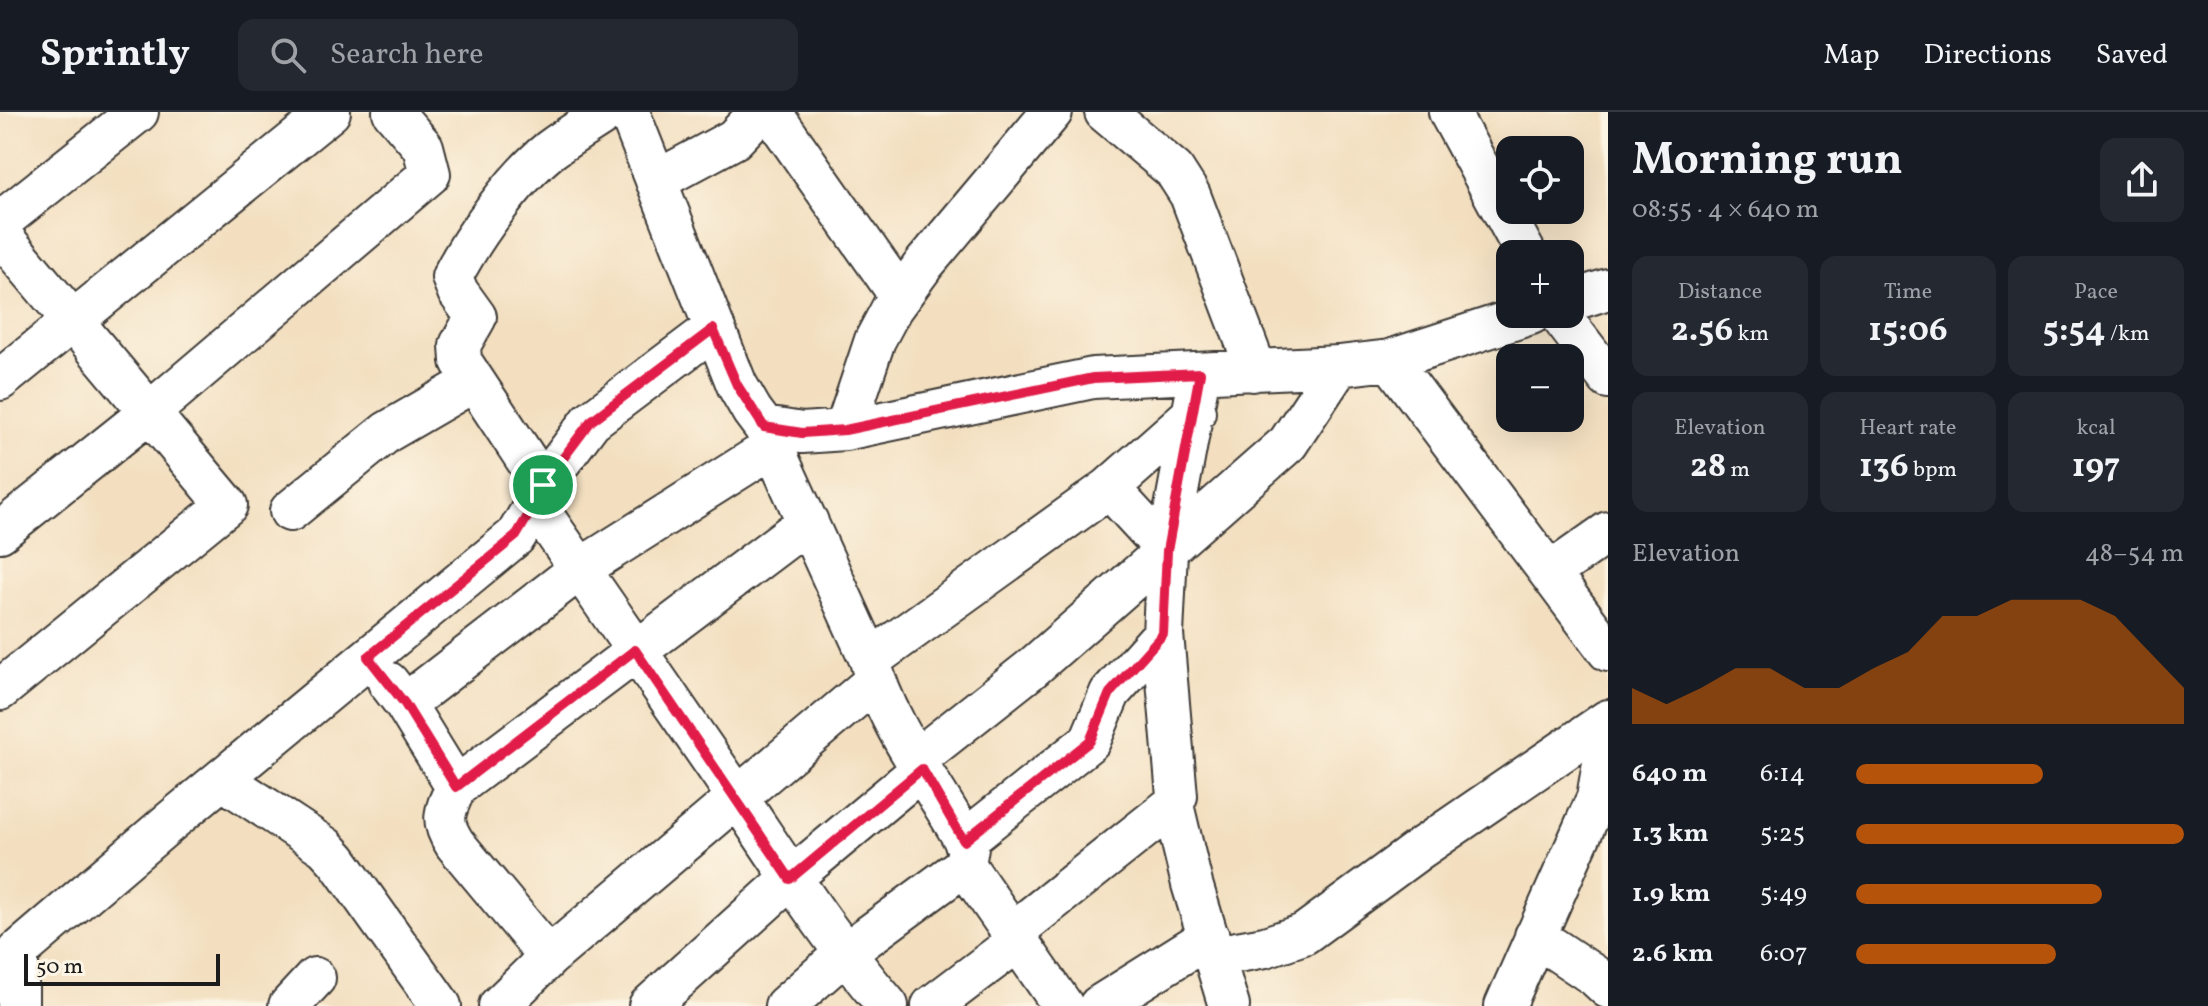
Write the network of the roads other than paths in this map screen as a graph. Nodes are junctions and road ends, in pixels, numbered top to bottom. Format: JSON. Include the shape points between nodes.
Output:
{"nodes":[{"id":1,"x":138,"y":112,"type":"edge"},
{"id":2,"x":330,"y":112,"type":"edge"},
{"id":3,"x":393,"y":112,"type":"edge"},
{"id":4,"x":607,"y":112,"type":"edge"},
{"id":5,"x":629,"y":112,"type":"edge"},
{"id":6,"x":760,"y":112,"type":"edge"},
{"id":7,"x":771,"y":112,"type":"edge"},
{"id":8,"x":1052,"y":112,"type":"edge"},
{"id":9,"x":1105,"y":112,"type":"edge"},
{"id":10,"x":1449,"y":112,"type":"edge"},
{"id":11,"x":656,"y":181,"type":"junction"},
{"id":12,"x":0,"y":222,"type":"edge"},
{"id":13,"x":0,"y":234,"type":"edge"},
{"id":14,"x":1518,"y":240,"type":"edge"},
{"id":15,"x":1608,"y":289,"type":"edge"},
{"id":16,"x":900,"y":296,"type":"junction"},
{"id":17,"x":1584,"y":297,"type":"edge"},
{"id":18,"x":73,"y":321,"type":"junction"},
{"id":19,"x":1496,"y":325,"type":"edge"},
{"id":20,"x":1570,"y":328,"type":"edge"},
{"id":21,"x":713,"y":329,"type":"junction"},
{"id":22,"x":1390,"y":360,"type":"junction"},
{"id":23,"x":1339,"y":366,"type":"junction"},
{"id":24,"x":1253,"y":371,"type":"junction"},
{"id":25,"x":1608,"y":378,"type":"edge"},
{"id":26,"x":0,"y":380,"type":"edge"},
{"id":27,"x":473,"y":382,"type":"junction"},
{"id":28,"x":1197,"y":392,"type":"junction"},
{"id":29,"x":150,"y":412,"type":"junction"},
{"id":30,"x":845,"y":430,"type":"junction"},
{"id":31,"x":768,"y":437,"type":"junction"},
{"id":32,"x":1109,"y":488,"type":"junction"},
{"id":33,"x":539,"y":494,"type":"junction"},
{"id":34,"x":290,"y":511,"type":"dead end"},
{"id":35,"x":808,"y":522,"type":"junction"},
{"id":36,"x":0,"y":532,"type":"edge"},
{"id":37,"x":1608,"y":532,"type":"edge"},
{"id":38,"x":1167,"y":551,"type":"junction"},
{"id":39,"x":580,"y":569,"type":"junction"},
{"id":40,"x":1551,"y":572,"type":"junction"},
{"id":41,"x":1163,"y":634,"type":"junction"},
{"id":42,"x":635,"y":650,"type":"junction"},
{"id":43,"x":1608,"y":651,"type":"edge"},
{"id":44,"x":368,"y":657,"type":"junction"},
{"id":45,"x":872,"y":670,"type":"junction"},
{"id":46,"x":0,"y":690,"type":"edge"},
{"id":47,"x":405,"y":704,"type":"junction"},
{"id":48,"x":1608,"y":735,"type":"edge"},
{"id":49,"x":919,"y":764,"type":"junction"},
{"id":50,"x":222,"y":779,"type":"junction"},
{"id":51,"x":456,"y":787,"type":"junction"},
{"id":52,"x":738,"y":799,"type":"junction"},
{"id":53,"x":1173,"y":805,"type":"junction"},
{"id":54,"x":965,"y":853,"type":"junction"},
{"id":55,"x":790,"y":879,"type":"junction"},
{"id":56,"x":1535,"y":936,"type":"junction"},
{"id":57,"x":1015,"y":937,"type":"junction"},
{"id":58,"x":1212,"y":946,"type":"junction"},
{"id":59,"x":844,"y":954,"type":"junction"},
{"id":60,"x":549,"y":957,"type":"junction"},
{"id":61,"x":9,"y":959,"type":"edge"},
{"id":62,"x":1608,"y":988,"type":"edge"},
{"id":63,"x":18,"y":1006,"type":"edge"},
{"id":64,"x":441,"y":1006,"type":"edge"},
{"id":65,"x":499,"y":1006,"type":"edge"},
{"id":66,"x":649,"y":1006,"type":"edge"},
{"id":67,"x":785,"y":1006,"type":"edge"},
{"id":68,"x":888,"y":1006,"type":"edge"},
{"id":69,"x":932,"y":1006,"type":"edge"},
{"id":70,"x":1063,"y":1006,"type":"edge"},
{"id":71,"x":1099,"y":1006,"type":"edge"},
{"id":72,"x":1229,"y":1006,"type":"edge"},
{"id":73,"x":1505,"y":1006,"type":"edge"}],
"edges":[{"from":1,"to":12,"type":"street"},
{"from":2,"to":18,"type":"street"},
{"from":3,"to":29,"type":"street","via":[[423,147],[430,174]]},
{"from":4,"to":27,"type":"street","via":[[537,162],[471,243],[452,277],[476,317],[459,353]]},
{"from":5,"to":11,"type":"street"},
{"from":6,"to":11,"type":"street","via":[[734,139]]},
{"from":7,"to":16,"type":"street"},
{"from":8,"to":16,"type":"street"},
{"from":9,"to":24,"type":"street","via":[[1182,180]]},
{"from":10,"to":14,"type":"street"},
{"from":11,"to":21,"type":"street"},
{"from":13,"to":18,"type":"street"},
{"from":15,"to":17,"type":"street"},
{"from":16,"to":30,"type":"street","via":[[875,340]]},
{"from":18,"to":26,"type":"street"},
{"from":18,"to":29,"type":"street"},
{"from":19,"to":22,"type":"street"},
{"from":20,"to":25,"type":"street"},
{"from":21,"to":31,"type":"street","via":[[737,385]]},
{"from":21,"to":33,"type":"street","via":[[591,421]]},
{"from":22,"to":23,"type":"street"},
{"from":22,"to":40,"type":"street"},
{"from":23,"to":24,"type":"street"},
{"from":23,"to":38,"type":"street","via":[[1288,443]]},
{"from":24,"to":28,"type":"street"},
{"from":27,"to":33,"type":"street"},
{"from":27,"to":34,"type":"street","via":[[394,427]]},
{"from":28,"to":30,"type":"street","via":[[1093,378]]},
{"from":28,"to":32,"type":"street"},
{"from":28,"to":38,"type":"street"},
{"from":29,"to":36,"type":"street"},
{"from":29,"to":46,"type":"street","via":[[227,505]]},
{"from":30,"to":31,"type":"street"},
{"from":31,"to":35,"type":"street"},
{"from":31,"to":39,"type":"street"},
{"from":32,"to":38,"type":"street"},
{"from":32,"to":45,"type":"street"},
{"from":33,"to":39,"type":"street"},
{"from":33,"to":44,"type":"street","via":[[516,536]]},
{"from":35,"to":42,"type":"street"},
{"from":35,"to":45,"type":"street"},
{"from":37,"to":40,"type":"street"},
{"from":38,"to":41,"type":"street"},
{"from":38,"to":49,"type":"street"},
{"from":39,"to":42,"type":"street"},
{"from":39,"to":47,"type":"street"},
{"from":40,"to":43,"type":"street"},
{"from":41,"to":53,"type":"street","via":[[1177,796]]},
{"from":41,"to":54,"type":"street","via":[[1110,693],[1090,741]]},
{"from":42,"to":51,"type":"street"},
{"from":42,"to":52,"type":"street"},
{"from":44,"to":47,"type":"street"},
{"from":44,"to":50,"type":"street"},
{"from":45,"to":49,"type":"street"},
{"from":45,"to":52,"type":"street"},
{"from":47,"to":51,"type":"street"},
{"from":48,"to":56,"type":"street","via":[[1597,798]]},
{"from":48,"to":58,"type":"street","via":[[1421,848],[1304,934],[1265,947]]},
{"from":49,"to":54,"type":"street"},
{"from":49,"to":55,"type":"street"},
{"from":50,"to":61,"type":"street"},
{"from":50,"to":64,"type":"street","via":[[325,847]]},
{"from":51,"to":60,"type":"street","via":[[444,812],[445,830]]},
{"from":52,"to":55,"type":"street"},
{"from":52,"to":60,"type":"street"},
{"from":53,"to":57,"type":"street"},
{"from":53,"to":58,"type":"street"},
{"from":54,"to":57,"type":"street"},
{"from":54,"to":59,"type":"street"},
{"from":55,"to":59,"type":"street"},
{"from":55,"to":66,"type":"street"},
{"from":56,"to":62,"type":"street"},
{"from":56,"to":73,"type":"street"},
{"from":57,"to":69,"type":"street"},
{"from":57,"to":70,"type":"street"},
{"from":58,"to":71,"type":"street"},
{"from":58,"to":72,"type":"street"},
{"from":59,"to":67,"type":"street"},
{"from":59,"to":68,"type":"street"},
{"from":60,"to":65,"type":"street"},
{"from":61,"to":63,"type":"street"}]}
